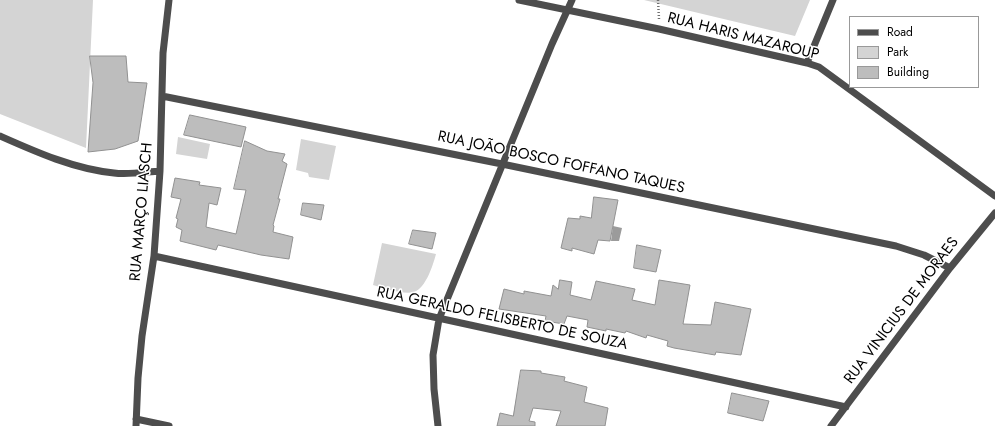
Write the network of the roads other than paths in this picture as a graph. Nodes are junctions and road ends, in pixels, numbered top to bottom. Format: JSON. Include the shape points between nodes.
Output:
{"nodes":[{"id":1,"x":168,"y":0,"type":"edge"},
{"id":2,"x":519,"y":0,"type":"edge"},
{"id":3,"x":572,"y":0,"type":"edge"},
{"id":4,"x":833,"y":0,"type":"edge"},
{"id":5,"x":568,"y":10,"type":"junction"},
{"id":6,"x":807,"y":63,"type":"junction"},
{"id":7,"x":162,"y":96,"type":"junction"},
{"id":8,"x":0,"y":136,"type":"edge"},
{"id":9,"x":502,"y":164,"type":"junction"},
{"id":10,"x":160,"y":171,"type":"junction"},
{"id":11,"x":995,"y":196,"type":"edge"},
{"id":12,"x":995,"y":214,"type":"edge"},
{"id":13,"x":154,"y":256,"type":"junction"},
{"id":14,"x":950,"y":268,"type":"junction"},
{"id":15,"x":439,"y":319,"type":"junction"},
{"id":16,"x":846,"y":407,"type":"junction"},
{"id":17,"x":136,"y":423,"type":"edge"},
{"id":18,"x":169,"y":426,"type":"edge"},
{"id":19,"x":438,"y":426,"type":"edge"},
{"id":20,"x":831,"y":426,"type":"edge"}],
"edges":[{"from":1,"to":7,"type":"street","name":"RUA MARÇO LIASCH","via":[[162,53]]},
{"from":2,"to":5,"type":"street","name":"RUA HARIS MAZAROUP"},
{"from":3,"to":5,"type":"street"},
{"from":4,"to":6,"type":"street"},
{"from":5,"to":6,"type":"street","name":"RUA HARIS MAZAROUP"},
{"from":5,"to":9,"type":"street"},
{"from":6,"to":11,"type":"street","name":"RUA HARIS MAZAROUP","via":[[830,74]]},
{"from":7,"to":9,"type":"street","name":"RUA JOÃO BOSCO FOFFANO TAQUES"},
{"from":7,"to":10,"type":"street","name":"RUA MARÇO LIASCH"},
{"from":8,"to":10,"type":"street","via":[[84,168],[115,174]]},
{"from":9,"to":14,"type":"street","name":"RUA JOÃO BOSCO FOFFANO TAQUES","via":[[896,246],[924,255]]},
{"from":9,"to":15,"type":"street"},
{"from":10,"to":13,"type":"street","name":"RUA MARÇO LIASCH"},
{"from":12,"to":14,"type":"street","name":"RUA VINICIUS DE MORAES"},
{"from":13,"to":15,"type":"street","name":"RUA GERALDO FELISBERTO DE SOUZA"},
{"from":13,"to":17,"type":"street","name":"RUA MARÇO LIASCH","via":[[142,336]]},
{"from":14,"to":16,"type":"street","name":"RUA VINICIUS DE MORAES"},
{"from":15,"to":16,"type":"street","name":"RUA GERALDO FELISBERTO DE SOUZA"},
{"from":15,"to":19,"type":"street","via":[[433,355]]},
{"from":16,"to":20,"type":"street","name":"RUA VINICIUS DE MORAES"},
{"from":17,"to":18,"type":"street"}]}
